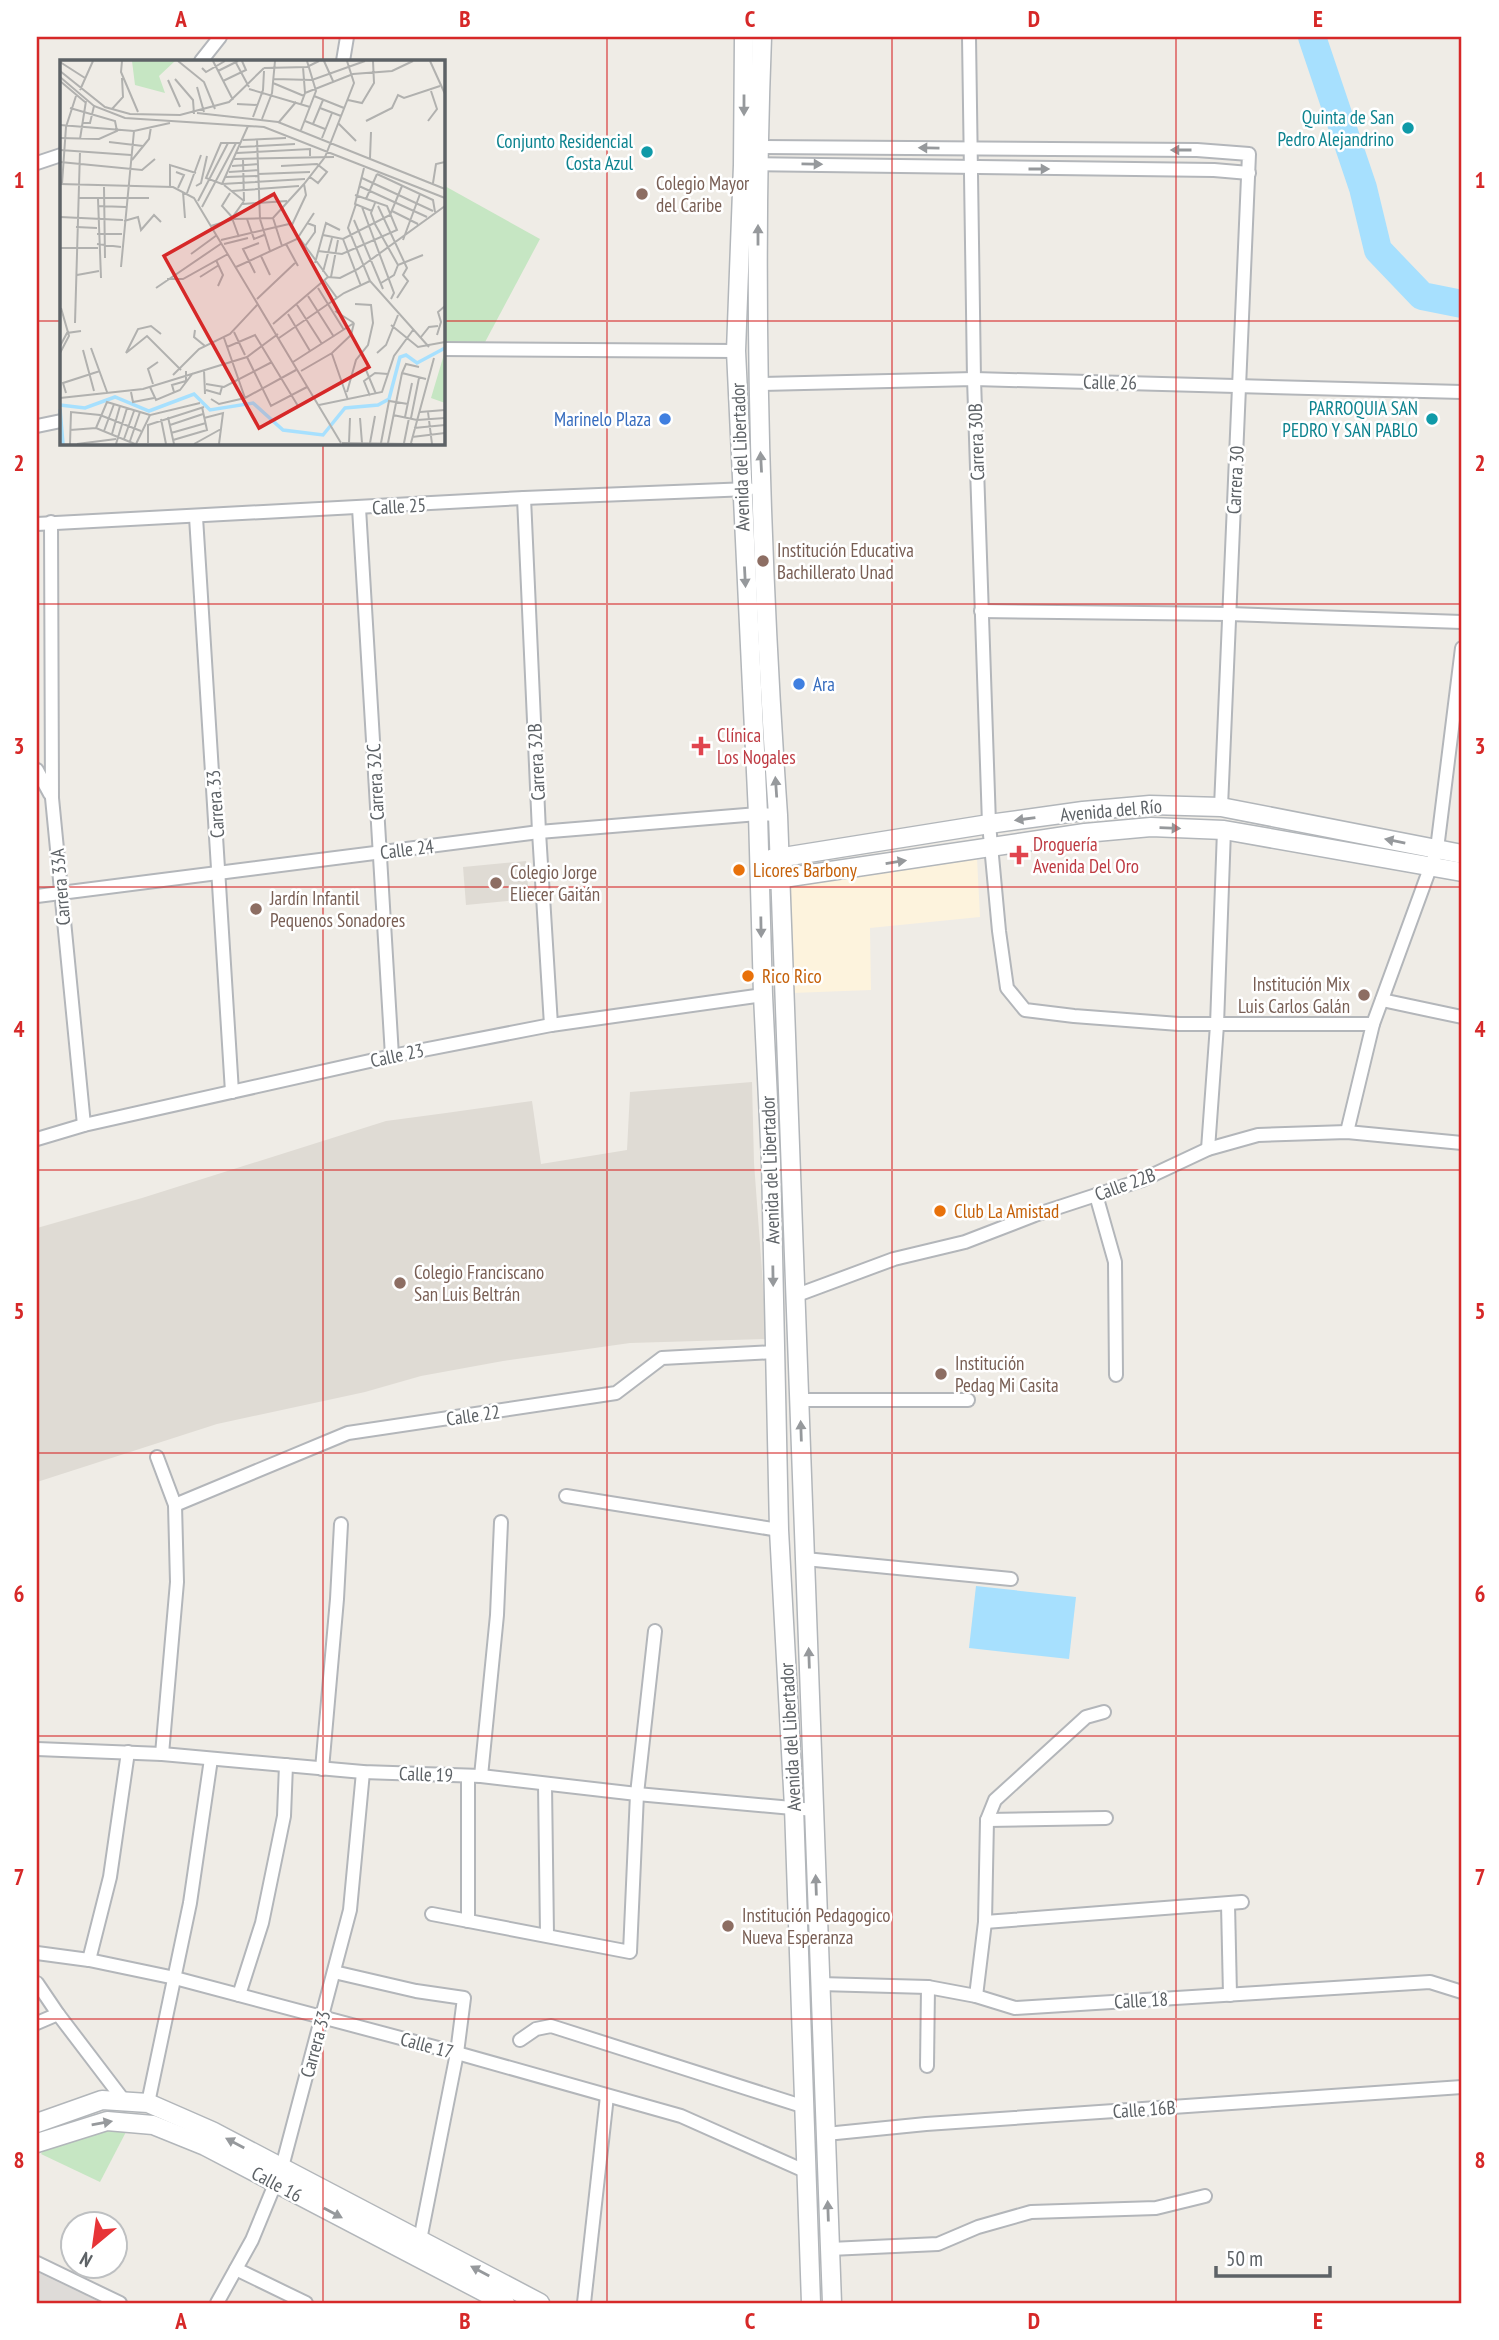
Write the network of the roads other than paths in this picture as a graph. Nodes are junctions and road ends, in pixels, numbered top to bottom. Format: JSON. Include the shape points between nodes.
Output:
{"nodes":[{"id":1,"x":220,"y":37,"type":"edge"},
{"id":2,"x":347,"y":37,"type":"edge"},
{"id":3,"x":744,"y":37,"type":"edge"},
{"id":4,"x":762,"y":37,"type":"edge"},
{"id":5,"x":968,"y":37,"type":"edge"},
{"id":6,"x":202,"y":60,"type":"edge"},
{"id":7,"x":343,"y":60,"type":"edge"},
{"id":8,"x":970,"y":149,"type":"junction"},
{"id":9,"x":60,"y":155,"type":"edge"},
{"id":10,"x":751,"y":156,"type":"junction"},
{"id":11,"x":37,"y":163,"type":"edge"},
{"id":12,"x":971,"y":168,"type":"junction"},
{"id":13,"x":1249,"y":173,"type":"junction"},
{"id":14,"x":444,"y":349,"type":"edge"},
{"id":15,"x":736,"y":351,"type":"junction"},
{"id":16,"x":974,"y":379,"type":"junction"},
{"id":17,"x":757,"y":384,"type":"junction"},
{"id":18,"x":1239,"y":385,"type":"junction"},
{"id":19,"x":1462,"y":392,"type":"edge"},
{"id":20,"x":60,"y":421,"type":"edge"},
{"id":21,"x":37,"y":426,"type":"edge"},
{"id":22,"x":741,"y":489,"type":"junction"},
{"id":23,"x":762,"y":490,"type":"junction"},
{"id":24,"x":524,"y":498,"type":"junction"},
{"id":25,"x":359,"y":508,"type":"junction"},
{"id":26,"x":196,"y":517,"type":"junction"},
{"id":27,"x":51,"y":522,"type":"junction"},
{"id":28,"x":37,"y":524,"type":"edge"},
{"id":29,"x":981,"y":611,"type":"junction"},
{"id":30,"x":1229,"y":614,"type":"junction"},
{"id":31,"x":1462,"y":622,"type":"edge"},
{"id":32,"x":1462,"y":648,"type":"edge"},
{"id":33,"x":37,"y":770,"type":"edge"},
{"id":34,"x":52,"y":798,"type":"junction"},
{"id":35,"x":1221,"y":807,"type":"junction"},
{"id":36,"x":758,"y":814,"type":"junction"},
{"id":37,"x":778,"y":815,"type":"junction"},
{"id":38,"x":989,"y":824,"type":"junction"},
{"id":39,"x":1224,"y":830,"type":"junction"},
{"id":40,"x":539,"y":832,"type":"junction"},
{"id":41,"x":992,"y":846,"type":"junction"},
{"id":42,"x":379,"y":852,"type":"junction"},
{"id":43,"x":1462,"y":854,"type":"edge"},
{"id":44,"x":1434,"y":858,"type":"junction"},
{"id":45,"x":760,"y":859,"type":"junction"},
{"id":46,"x":780,"y":859,"type":"junction"},
{"id":47,"x":1462,"y":872,"type":"edge"},
{"id":48,"x":220,"y":874,"type":"junction"},
{"id":49,"x":780,"y":880,"type":"junction"},
{"id":50,"x":760,"y":881,"type":"junction"},
{"id":51,"x":60,"y":893,"type":"junction"},
{"id":52,"x":37,"y":896,"type":"edge"},
{"id":53,"x":763,"y":995,"type":"junction"},
{"id":54,"x":1382,"y":1000,"type":"junction"},
{"id":55,"x":1462,"y":1017,"type":"edge"},
{"id":56,"x":1373,"y":1024,"type":"junction"},
{"id":57,"x":551,"y":1025,"type":"junction"},
{"id":58,"x":1217,"y":1025,"type":"junction"},
{"id":59,"x":393,"y":1056,"type":"junction"},
{"id":60,"x":232,"y":1092,"type":"junction"},
{"id":61,"x":84,"y":1125,"type":"junction"},
{"id":62,"x":1347,"y":1132,"type":"junction"},
{"id":63,"x":37,"y":1139,"type":"edge"},
{"id":64,"x":1462,"y":1143,"type":"edge"},
{"id":65,"x":1208,"y":1149,"type":"junction"},
{"id":66,"x":1096,"y":1195,"type":"junction"},
{"id":67,"x":797,"y":1295,"type":"junction"},
{"id":68,"x":774,"y":1352,"type":"junction"},
{"id":69,"x":1116,"y":1375,"type":"dead end"},
{"id":70,"x":800,"y":1400,"type":"junction"},
{"id":71,"x":968,"y":1400,"type":"dead end"},
{"id":72,"x":157,"y":1457,"type":"dead end"},
{"id":73,"x":566,"y":1496,"type":"dead end"},
{"id":74,"x":175,"y":1504,"type":"junction"},
{"id":75,"x":501,"y":1522,"type":"dead end"},
{"id":76,"x":341,"y":1524,"type":"dead end"},
{"id":77,"x":779,"y":1530,"type":"junction"},
{"id":78,"x":805,"y":1559,"type":"junction"},
{"id":79,"x":1011,"y":1579,"type":"dead end"},
{"id":80,"x":655,"y":1631,"type":"dead end"},
{"id":81,"x":1104,"y":1712,"type":"dead end"},
{"id":82,"x":37,"y":1749,"type":"edge"},
{"id":83,"x":128,"y":1752,"type":"junction"},
{"id":84,"x":162,"y":1754,"type":"junction"},
{"id":85,"x":211,"y":1759,"type":"junction"},
{"id":86,"x":286,"y":1765,"type":"junction"},
{"id":87,"x":322,"y":1769,"type":"junction"},
{"id":88,"x":363,"y":1772,"type":"junction"},
{"id":89,"x":468,"y":1776,"type":"junction"},
{"id":90,"x":481,"y":1776,"type":"junction"},
{"id":91,"x":545,"y":1784,"type":"junction"},
{"id":92,"x":637,"y":1794,"type":"junction"},
{"id":93,"x":794,"y":1807,"type":"junction"},
{"id":94,"x":814,"y":1810,"type":"junction"},
{"id":95,"x":1106,"y":1818,"type":"dead end"},
{"id":96,"x":987,"y":1819,"type":"junction"},
{"id":97,"x":1242,"y":1902,"type":"dead end"},
{"id":98,"x":1228,"y":1905,"type":"junction"},
{"id":99,"x":432,"y":1914,"type":"dead end"},
{"id":100,"x":468,"y":1921,"type":"junction"},
{"id":101,"x":985,"y":1922,"type":"junction"},
{"id":102,"x":547,"y":1936,"type":"junction"},
{"id":103,"x":37,"y":1953,"type":"edge"},
{"id":104,"x":89,"y":1959,"type":"junction"},
{"id":105,"x":334,"y":1972,"type":"junction"},
{"id":106,"x":175,"y":1978,"type":"junction"},
{"id":107,"x":37,"y":1983,"type":"edge"},
{"id":108,"x":820,"y":1984,"type":"junction"},
{"id":109,"x":928,"y":1987,"type":"junction"},
{"id":110,"x":1462,"y":1992,"type":"edge"},
{"id":111,"x":239,"y":1994,"type":"junction"},
{"id":112,"x":1230,"y":1995,"type":"junction"},
{"id":113,"x":976,"y":1996,"type":"junction"},
{"id":114,"x":58,"y":2014,"type":"junction"},
{"id":115,"x":323,"y":2017,"type":"junction"},
{"id":116,"x":37,"y":2023,"type":"edge"},
{"id":117,"x":520,"y":2040,"type":"dead end"},
{"id":118,"x":457,"y":2053,"type":"junction"},
{"id":119,"x":927,"y":2066,"type":"dead end"},
{"id":120,"x":1462,"y":2087,"type":"edge"},
{"id":121,"x":607,"y":2096,"type":"junction"},
{"id":122,"x":125,"y":2102,"type":"junction"},
{"id":123,"x":148,"y":2103,"type":"junction"},
{"id":124,"x":805,"y":2107,"type":"junction"},
{"id":125,"x":37,"y":2123,"type":"edge"},
{"id":126,"x":826,"y":2134,"type":"junction"},
{"id":127,"x":37,"y":2143,"type":"edge"},
{"id":128,"x":807,"y":2172,"type":"junction"},
{"id":129,"x":278,"y":2175,"type":"junction"},
{"id":130,"x":1205,"y":2196,"type":"dead end"},
{"id":131,"x":421,"y":2240,"type":"junction"},
{"id":132,"x":830,"y":2249,"type":"junction"},
{"id":133,"x":37,"y":2263,"type":"edge"},
{"id":134,"x":236,"y":2269,"type":"junction"},
{"id":135,"x":120,"y":2303,"type":"edge"},
{"id":136,"x":217,"y":2303,"type":"edge"},
{"id":137,"x":306,"y":2303,"type":"edge"},
{"id":138,"x":505,"y":2303,"type":"edge"},
{"id":139,"x":540,"y":2303,"type":"edge"},
{"id":140,"x":584,"y":2303,"type":"edge"},
{"id":141,"x":811,"y":2303,"type":"edge"},
{"id":142,"x":832,"y":2303,"type":"edge"}],
"edges":[{"from":1,"to":6,"type":"street"},
{"from":2,"to":7,"type":"street"},
{"from":3,"to":10,"type":"main road","name":"Avenida del Libertador","one_way":true},
{"from":4,"to":10,"type":"main road","name":"Avenida del Libertador"},
{"from":5,"to":8,"type":"street","name":"Carrera 30B"},
{"from":8,"to":10,"type":"street","one_way":true},
{"from":8,"to":12,"type":"street","name":"Carrera 30B"},
{"from":13,"to":8,"type":"street","name":"Carrera 30","one_way":true,"via":[[1249,154]]},
{"from":9,"to":11,"type":"street"},
{"from":10,"to":12,"type":"street","one_way":true},
{"from":10,"to":15,"type":"main road","name":"Avenida del Libertador"},
{"from":17,"to":10,"type":"main road","name":"Avenida del Libertador","one_way":true},
{"from":12,"to":13,"type":"street","one_way":true},
{"from":12,"to":16,"type":"street","name":"Carrera 30B"},
{"from":13,"to":18,"type":"street","name":"Carrera 30"},
{"from":14,"to":15,"type":"street"},
{"from":15,"to":22,"type":"main road","name":"Avenida del Libertador"},
{"from":16,"to":17,"type":"street","name":"Calle 26"},
{"from":16,"to":18,"type":"street","name":"Calle 26"},
{"from":16,"to":29,"type":"street","name":"Carrera 30B"},
{"from":23,"to":17,"type":"main road","name":"Avenida del Libertador","one_way":true},
{"from":18,"to":19,"type":"street","name":"Calle 26"},
{"from":18,"to":30,"type":"street","name":"Carrera 30"},
{"from":20,"to":21,"type":"street"},
{"from":22,"to":23,"type":"street","name":"Calle 25"},
{"from":22,"to":24,"type":"street","name":"Calle 25"},
{"from":22,"to":36,"type":"main road","name":"Avenida del Libertador","one_way":true},
{"from":37,"to":23,"type":"main road","name":"Avenida del Libertador","one_way":true},
{"from":24,"to":25,"type":"street","name":"Calle 25"},
{"from":24,"to":40,"type":"street","name":"Carrera 32B"},
{"from":25,"to":26,"type":"street","name":"Calle 25"},
{"from":25,"to":42,"type":"street","name":"Carrera 32C"},
{"from":26,"to":27,"type":"street","name":"Calle 25"},
{"from":26,"to":48,"type":"street","name":"Carrera 33"},
{"from":27,"to":28,"type":"street","name":"Calle 25"},
{"from":27,"to":34,"type":"street","name":"Carrera 33A"},
{"from":29,"to":30,"type":"street"},
{"from":29,"to":38,"type":"street","name":"Carrera 30B"},
{"from":30,"to":31,"type":"street"},
{"from":30,"to":35,"type":"street","name":"Carrera 30"},
{"from":32,"to":44,"type":"street"},
{"from":33,"to":34,"type":"street"},
{"from":34,"to":51,"type":"street","name":"Carrera 33A"},
{"from":35,"to":38,"type":"main road","name":"Avenida del Río","one_way":true,"via":[[1150,805]]},
{"from":44,"to":35,"type":"main road","name":"Avenida del Río","one_way":true},
{"from":36,"to":37,"type":"street","name":"Calle 24"},
{"from":36,"to":40,"type":"street","name":"Calle 24"},
{"from":36,"to":45,"type":"main road","name":"Avenida del Libertador"},
{"from":37,"to":46,"type":"main road","name":"Avenida del Libertador"},
{"from":38,"to":41,"type":"street","name":"Carrera 30B"},
{"from":38,"to":46,"type":"main road","name":"Avenida del Río"},
{"from":41,"to":39,"type":"main road","name":"Avenida del Río","one_way":true,"via":[[1151,827]]},
{"from":39,"to":44,"type":"main road","name":"Avenida del Río"},
{"from":39,"to":58,"type":"street"},
{"from":40,"to":42,"type":"street","name":"Calle 24"},
{"from":40,"to":57,"type":"street","name":"Carrera 32B"},
{"from":49,"to":41,"type":"main road","name":"Avenida del Río","one_way":true},
{"from":41,"to":58,"type":"street","name":"Carrera 30B","via":[[1007,988],[1026,1010]]},
{"from":42,"to":48,"type":"street","name":"Calle 24"},
{"from":42,"to":59,"type":"street","name":"Carrera 32C"},
{"from":43,"to":44,"type":"main road","name":"Avenida del Río"},
{"from":44,"to":47,"type":"main road","name":"Avenida del Río"},
{"from":44,"to":54,"type":"street"},
{"from":45,"to":46,"type":"main road","name":"Avenida del Río"},
{"from":45,"to":50,"type":"main road","name":"Avenida del Libertador"},
{"from":46,"to":49,"type":"main road","name":"Avenida del Libertador"},
{"from":48,"to":51,"type":"street","name":"Calle 24"},
{"from":48,"to":60,"type":"street","name":"Carrera 33"},
{"from":49,"to":50,"type":"main road","name":"Avenida del Río"},
{"from":49,"to":67,"type":"main road","name":"Avenida del Libertador"},
{"from":50,"to":53,"type":"main road","name":"Avenida del Libertador","one_way":true},
{"from":51,"to":52,"type":"street","name":"Calle 24"},
{"from":51,"to":61,"type":"street","name":"Carrera 33A"},
{"from":53,"to":57,"type":"street","name":"Calle 23"},
{"from":53,"to":68,"type":"main road","name":"Avenida del Libertador","one_way":true},
{"from":54,"to":55,"type":"street"},
{"from":54,"to":56,"type":"street"},
{"from":56,"to":58,"type":"street","name":"Carrera 30B"},
{"from":56,"to":62,"type":"street"},
{"from":57,"to":59,"type":"street","name":"Calle 23"},
{"from":58,"to":65,"type":"street"},
{"from":59,"to":60,"type":"street","name":"Calle 23"},
{"from":60,"to":61,"type":"street","name":"Calle 23"},
{"from":61,"to":63,"type":"street","name":"Calle 23"},
{"from":62,"to":64,"type":"street","name":"Calle 22B"},
{"from":62,"to":65,"type":"street","name":"Calle 22B","via":[[1258,1135]]},
{"from":65,"to":66,"type":"street","name":"Calle 22B","via":[[1142,1180]]},
{"from":66,"to":67,"type":"street","name":"Calle 22B"},
{"from":66,"to":69,"type":"street","via":[[1115,1262]]},
{"from":67,"to":70,"type":"main road","name":"Avenida del Libertador"},
{"from":68,"to":74,"type":"street","name":"Calle 22","via":[[663,1359],[616,1392],[348,1433]]},
{"from":68,"to":77,"type":"main road","name":"Avenida del Libertador"},
{"from":70,"to":71,"type":"street"},
{"from":78,"to":70,"type":"main road","name":"Avenida del Libertador","one_way":true},
{"from":72,"to":74,"type":"street"},
{"from":73,"to":77,"type":"street"},
{"from":74,"to":84,"type":"street","via":[[177,1582]]},
{"from":75,"to":90,"type":"street"},
{"from":76,"to":87,"type":"street"},
{"from":77,"to":93,"type":"main road","name":"Avenida del Libertador"},
{"from":78,"to":79,"type":"street"},
{"from":94,"to":78,"type":"main road","name":"Avenida del Libertador","one_way":true},
{"from":80,"to":92,"type":"street"},
{"from":81,"to":96,"type":"street","via":[[1086,1717],[1005,1790]]},
{"from":82,"to":83,"type":"street","name":"Calle 19"},
{"from":83,"to":84,"type":"street","name":"Calle 19"},
{"from":83,"to":104,"type":"street","via":[[110,1877]]},
{"from":84,"to":85,"type":"street","name":"Calle 19"},
{"from":85,"to":86,"type":"street","name":"Calle 19"},
{"from":85,"to":106,"type":"street"},
{"from":86,"to":87,"type":"street","name":"Calle 19"},
{"from":86,"to":111,"type":"street","via":[[284,1816],[262,1923]]},
{"from":87,"to":88,"type":"street","name":"Calle 19"},
{"from":88,"to":89,"type":"street","name":"Calle 19"},
{"from":88,"to":105,"type":"street","name":"Carrera 33","via":[[350,1910]]},
{"from":89,"to":90,"type":"street","name":"Calle 19"},
{"from":89,"to":100,"type":"street"},
{"from":90,"to":91,"type":"street","name":"Calle 19"},
{"from":91,"to":92,"type":"street","name":"Calle 19"},
{"from":91,"to":102,"type":"street"},
{"from":92,"to":93,"type":"street","name":"Calle 19"},
{"from":92,"to":102,"type":"street","via":[[630,1952]]},
{"from":93,"to":94,"type":"street","name":"Calle 19"},
{"from":93,"to":124,"type":"main road","name":"Avenida del Libertador"},
{"from":108,"to":94,"type":"main road","name":"Avenida del Libertador","one_way":true},
{"from":95,"to":96,"type":"street"},
{"from":96,"to":101,"type":"street"},
{"from":97,"to":98,"type":"street"},
{"from":98,"to":101,"type":"street"},
{"from":98,"to":112,"type":"street"},
{"from":99,"to":100,"type":"street"},
{"from":100,"to":102,"type":"street"},
{"from":101,"to":113,"type":"street"},
{"from":103,"to":104,"type":"street","name":"Calle 17"},
{"from":104,"to":106,"type":"street","name":"Calle 17"},
{"from":105,"to":115,"type":"street","name":"Carrera 33"},
{"from":105,"to":118,"type":"street","via":[[464,1998]]},
{"from":106,"to":111,"type":"street","name":"Calle 17"},
{"from":106,"to":123,"type":"street"},
{"from":107,"to":114,"type":"street"},
{"from":108,"to":109,"type":"street","name":"Calle 18"},
{"from":108,"to":126,"type":"main road","name":"Avenida del Libertador"},
{"from":109,"to":113,"type":"street","name":"Calle 18"},
{"from":109,"to":119,"type":"street"},
{"from":110,"to":112,"type":"street","name":"Calle 18","via":[[1430,1982]]},
{"from":111,"to":115,"type":"street","name":"Calle 17"},
{"from":112,"to":113,"type":"street","name":"Calle 18","via":[[1015,2008]]},
{"from":114,"to":116,"type":"street"},
{"from":114,"to":122,"type":"street"},
{"from":115,"to":118,"type":"street","name":"Calle 17"},
{"from":115,"to":129,"type":"street","name":"Carrera 33"},
{"from":117,"to":124,"type":"street","via":[[551,2026]]},
{"from":118,"to":121,"type":"street","name":"Calle 17"},
{"from":118,"to":131,"type":"street"},
{"from":120,"to":126,"type":"street","name":"Calle 16B"},
{"from":121,"to":128,"type":"street","name":"Calle 17","via":[[681,2116]]},
{"from":121,"to":140,"type":"street"},
{"from":122,"to":123,"type":"main road","name":"Calle 16"},
{"from":122,"to":125,"type":"main road","name":"Calle 16","via":[[102,2100]]},
{"from":129,"to":123,"type":"main road","name":"Calle 16","one_way":true,"via":[[212,2131]]},
{"from":124,"to":128,"type":"main road","name":"Avenida del Libertador"},
{"from":132,"to":126,"type":"main road","name":"Avenida del Libertador","one_way":true},
{"from":127,"to":129,"type":"main road","name":"Calle 16","one_way":true,"via":[[107,2121],[153,2125]]},
{"from":128,"to":141,"type":"main road","name":"Avenida del Libertador"},
{"from":129,"to":131,"type":"main road","name":"Calle 16"},
{"from":129,"to":134,"type":"street","name":"Carrera 33"},
{"from":129,"to":138,"type":"main road","name":"Calle 16","one_way":true},
{"from":130,"to":132,"type":"street","via":[[1156,2208],[1031,2212],[938,2244]]},
{"from":139,"to":131,"type":"main road","name":"Calle 16","one_way":true},
{"from":132,"to":142,"type":"main road","name":"Avenida del Libertador"},
{"from":133,"to":135,"type":"street"},
{"from":134,"to":136,"type":"street","name":"Carrera 33"},
{"from":134,"to":137,"type":"street"}]}
